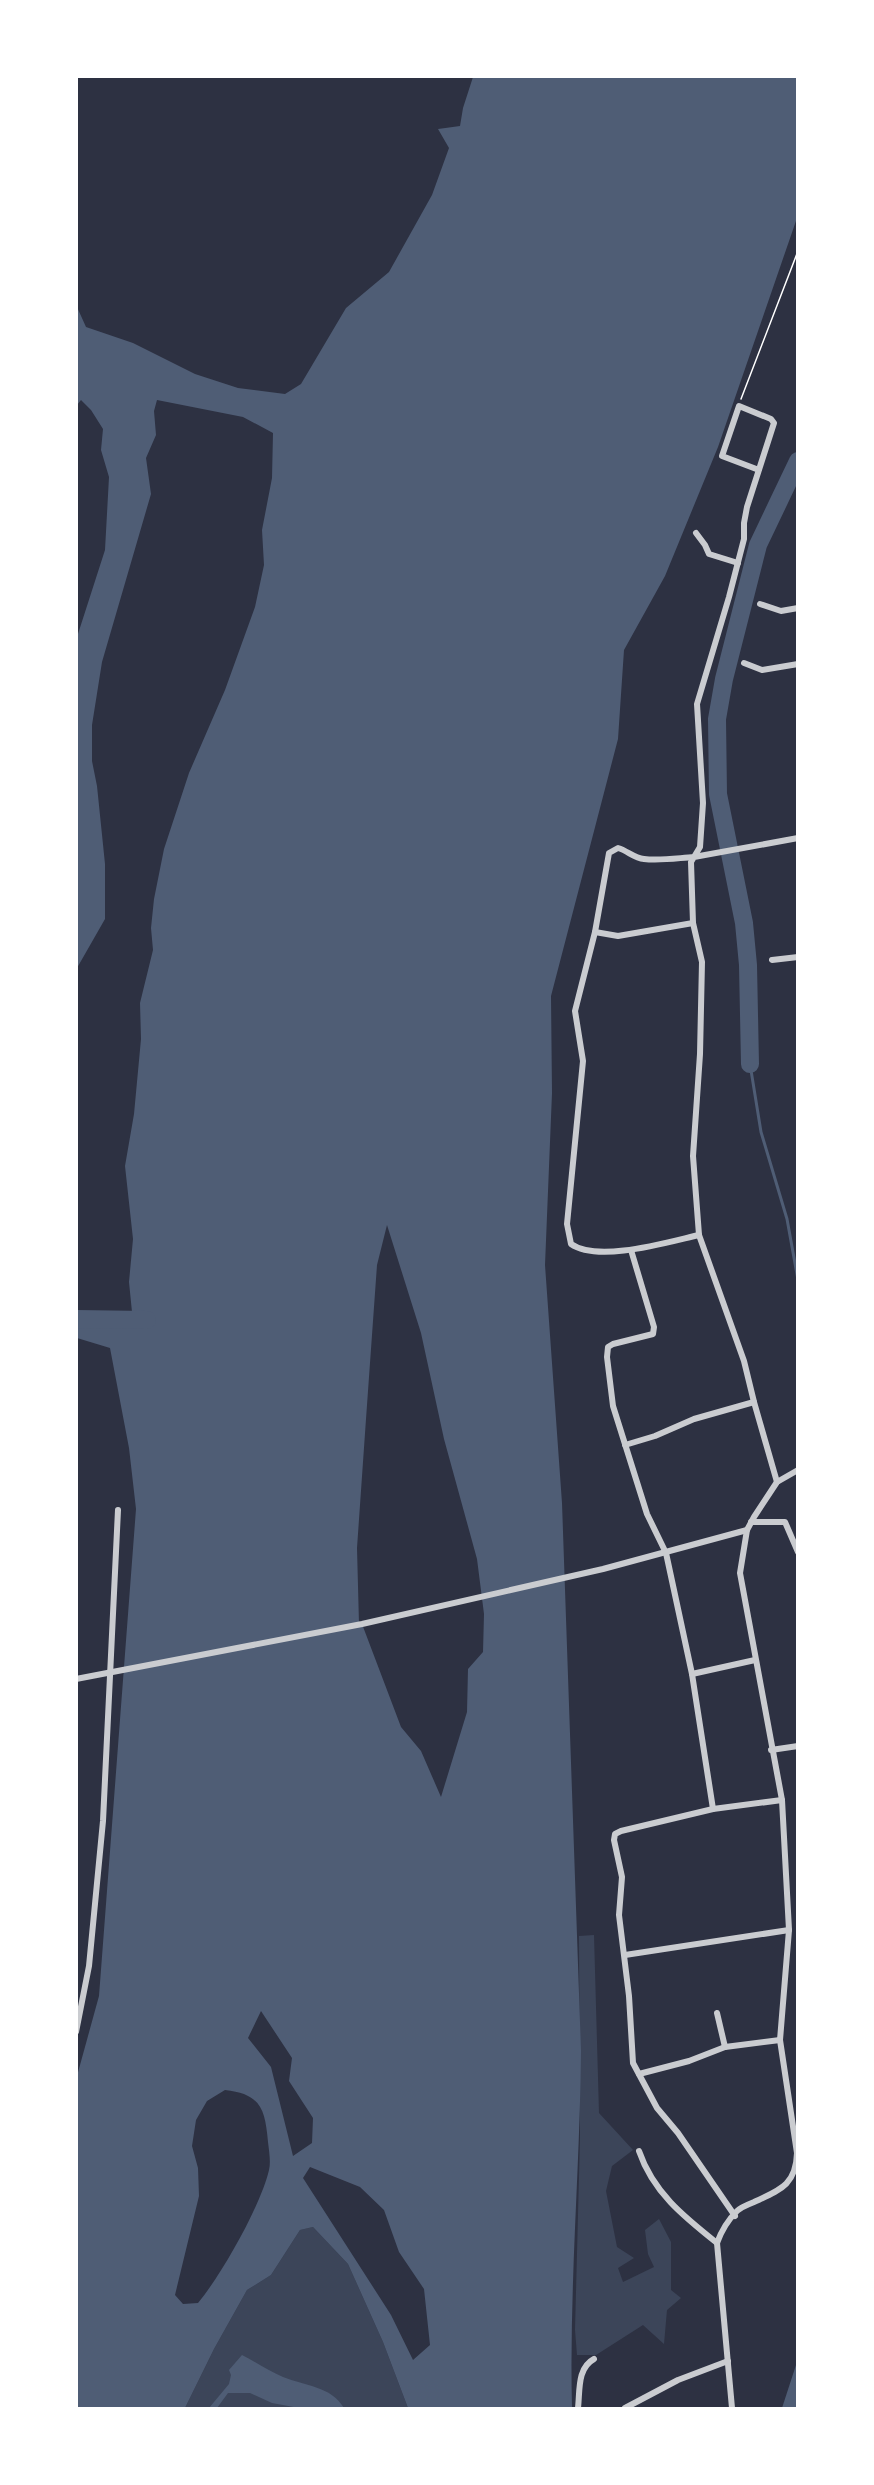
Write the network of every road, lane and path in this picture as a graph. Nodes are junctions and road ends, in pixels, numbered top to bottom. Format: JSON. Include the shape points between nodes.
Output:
{"nodes":[{"id":1,"x":798,"y":251,"type":"edge"},
{"id":2,"x":739,"y":406,"type":"junction"},
{"id":3,"x":759,"y":470,"type":"junction"},
{"id":4,"x":696,"y":533,"type":"dead end"},
{"id":5,"x":738,"y":564,"type":"junction"},
{"id":6,"x":760,"y":604,"type":"dead end"},
{"id":7,"x":798,"y":608,"type":"edge"},
{"id":8,"x":744,"y":663,"type":"dead end"},
{"id":9,"x":798,"y":664,"type":"edge"},
{"id":10,"x":798,"y":838,"type":"edge"},
{"id":11,"x":694,"y":857,"type":"junction"},
{"id":12,"x":693,"y":923,"type":"junction"},
{"id":13,"x":595,"y":932,"type":"junction"},
{"id":14,"x":798,"y":957,"type":"edge"},
{"id":15,"x":772,"y":960,"type":"dead end"},
{"id":16,"x":699,"y":1234,"type":"junction"},
{"id":17,"x":631,"y":1250,"type":"junction"},
{"id":18,"x":754,"y":1402,"type":"junction"},
{"id":19,"x":625,"y":1445,"type":"junction"},
{"id":20,"x":798,"y":1470,"type":"edge"},
{"id":21,"x":777,"y":1482,"type":"junction"},
{"id":22,"x":118,"y":1510,"type":"dead end"},
{"id":23,"x":751,"y":1522,"type":"junction"},
{"id":24,"x":747,"y":1530,"type":"junction"},
{"id":25,"x":798,"y":1552,"type":"edge"},
{"id":26,"x":666,"y":1553,"type":"junction"},
{"id":27,"x":755,"y":1660,"type":"junction"},
{"id":28,"x":692,"y":1674,"type":"junction"},
{"id":29,"x":79,"y":1678,"type":"edge"},
{"id":30,"x":798,"y":1746,"type":"edge"},
{"id":31,"x":771,"y":1750,"type":"junction"},
{"id":32,"x":782,"y":1800,"type":"junction"},
{"id":33,"x":713,"y":1809,"type":"junction"},
{"id":34,"x":789,"y":1930,"type":"junction"},
{"id":35,"x":625,"y":1955,"type":"junction"},
{"id":36,"x":717,"y":2013,"type":"dead end"},
{"id":37,"x":76,"y":2032,"type":"edge"},
{"id":38,"x":780,"y":2040,"type":"junction"},
{"id":39,"x":725,"y":2047,"type":"junction"},
{"id":40,"x":639,"y":2074,"type":"junction"},
{"id":41,"x":639,"y":2151,"type":"dead end"},
{"id":42,"x":735,"y":2216,"type":"junction"},
{"id":43,"x":717,"y":2243,"type":"junction"},
{"id":44,"x":594,"y":2359,"type":"dead end"},
{"id":45,"x":728,"y":2361,"type":"junction"},
{"id":46,"x":578,"y":2409,"type":"edge"},
{"id":47,"x":626,"y":2409,"type":"edge"},
{"id":48,"x":732,"y":2409,"type":"edge"}],
"edges":[{"from":1,"to":2,"type":"path"},
{"from":2,"to":3,"type":"street","via":[[774,423]]},
{"from":2,"to":3,"type":"street","via":[[722,456]]},
{"from":3,"to":5,"type":"street"},
{"from":4,"to":5,"type":"street","via":[[710,554]]},
{"from":5,"to":11,"type":"street","via":[[697,704],[703,802],[700,846]]},
{"from":6,"to":7,"type":"street","via":[[781,611]]},
{"from":8,"to":9,"type":"street","via":[[762,670]]},
{"from":10,"to":11,"type":"street"},
{"from":11,"to":12,"type":"street"},
{"from":11,"to":13,"type":"street","via":[[646,860],[625,850],[612,850]]},
{"from":12,"to":13,"type":"street","via":[[618,936]]},
{"from":12,"to":16,"type":"street","via":[[702,962],[693,1156]]},
{"from":13,"to":17,"type":"street","via":[[575,1011],[583,1061],[567,1224],[571,1244],[577,1248]]},
{"from":14,"to":15,"type":"street"},
{"from":16,"to":17,"type":"street"},
{"from":16,"to":18,"type":"street","via":[[744,1361]]},
{"from":17,"to":19,"type":"street","via":[[654,1327],[653,1334],[613,1344],[607,1351],[613,1406]]},
{"from":18,"to":19,"type":"street"},
{"from":18,"to":21,"type":"street"},
{"from":19,"to":26,"type":"street","via":[[647,1514]]},
{"from":20,"to":21,"type":"street"},
{"from":21,"to":23,"type":"street"},
{"from":22,"to":37,"type":"street","via":[[103,1821],[89,1966]]},
{"from":23,"to":24,"type":"street"},
{"from":23,"to":25,"type":"street","via":[[786,1523]]},
{"from":24,"to":26,"type":"street"},
{"from":24,"to":27,"type":"street","via":[[740,1573]]},
{"from":26,"to":28,"type":"street"},
{"from":26,"to":29,"type":"street","via":[[362,1624]]},
{"from":27,"to":28,"type":"street"},
{"from":27,"to":31,"type":"street"},
{"from":28,"to":33,"type":"street"},
{"from":30,"to":31,"type":"street"},
{"from":31,"to":32,"type":"street"},
{"from":32,"to":33,"type":"street"},
{"from":32,"to":34,"type":"street"},
{"from":33,"to":35,"type":"street","via":[[615,1834],[622,1877],[619,1915]]},
{"from":34,"to":35,"type":"street"},
{"from":34,"to":38,"type":"street"},
{"from":35,"to":40,"type":"street","via":[[632,2058]]},
{"from":36,"to":39,"type":"street"},
{"from":38,"to":39,"type":"street"},
{"from":38,"to":42,"type":"street","via":[[797,2167],[784,2187],[736,2211]]},
{"from":39,"to":40,"type":"street"},
{"from":40,"to":42,"type":"street","via":[[657,2108]]},
{"from":41,"to":43,"type":"street","via":[[646,2172],[667,2198]]},
{"from":42,"to":43,"type":"street","via":[[721,2231]]},
{"from":43,"to":45,"type":"street"},
{"from":44,"to":46,"type":"street","via":[[586,2364],[581,2376]]},
{"from":45,"to":47,"type":"street","via":[[678,2380]]},
{"from":45,"to":48,"type":"street"}]}
